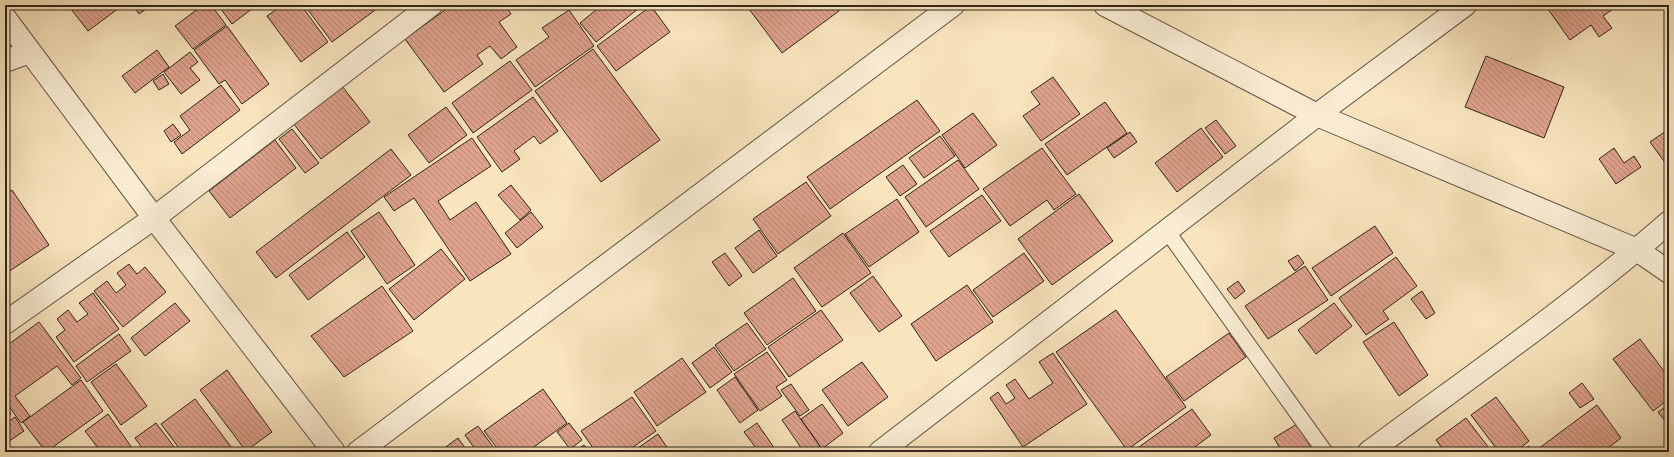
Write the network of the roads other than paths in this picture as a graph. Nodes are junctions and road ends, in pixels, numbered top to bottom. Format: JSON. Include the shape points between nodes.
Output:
{"nodes":[{"id":1,"x":431,"y":5,"type":"edge"},
{"id":2,"x":953,"y":5,"type":"edge"},
{"id":3,"x":1106,"y":5,"type":"edge"},
{"id":4,"x":1465,"y":5,"type":"edge"},
{"id":5,"x":5,"y":18,"type":"edge"},
{"id":6,"x":30,"y":52,"type":"junction"},
{"id":7,"x":5,"y":61,"type":"edge"},
{"id":8,"x":1317,"y":115,"type":"junction"},
{"id":9,"x":154,"y":218,"type":"junction"},
{"id":10,"x":1669,"y":222,"type":"edge"},
{"id":11,"x":1167,"y":231,"type":"junction"},
{"id":12,"x":1637,"y":250,"type":"junction"},
{"id":13,"x":1669,"y":272,"type":"edge"},
{"id":14,"x":5,"y":323,"type":"edge"},
{"id":15,"x":334,"y":452,"type":"edge"},
{"id":16,"x":358,"y":452,"type":"edge"},
{"id":17,"x":880,"y":452,"type":"edge"},
{"id":18,"x":1325,"y":452,"type":"edge"},
{"id":19,"x":1369,"y":452,"type":"edge"}],
"edges":[{"from":1,"to":9,"type":"street"},
{"from":2,"to":16,"type":"street"},
{"from":3,"to":8,"type":"street"},
{"from":4,"to":8,"type":"street"},
{"from":5,"to":6,"type":"street"},
{"from":6,"to":7,"type":"street"},
{"from":6,"to":9,"type":"street"},
{"from":8,"to":11,"type":"street"},
{"from":8,"to":12,"type":"street"},
{"from":9,"to":14,"type":"street"},
{"from":9,"to":15,"type":"street"},
{"from":10,"to":12,"type":"street"},
{"from":11,"to":17,"type":"street"},
{"from":11,"to":18,"type":"lane"},
{"from":12,"to":13,"type":"street"},
{"from":12,"to":19,"type":"street"}]}
